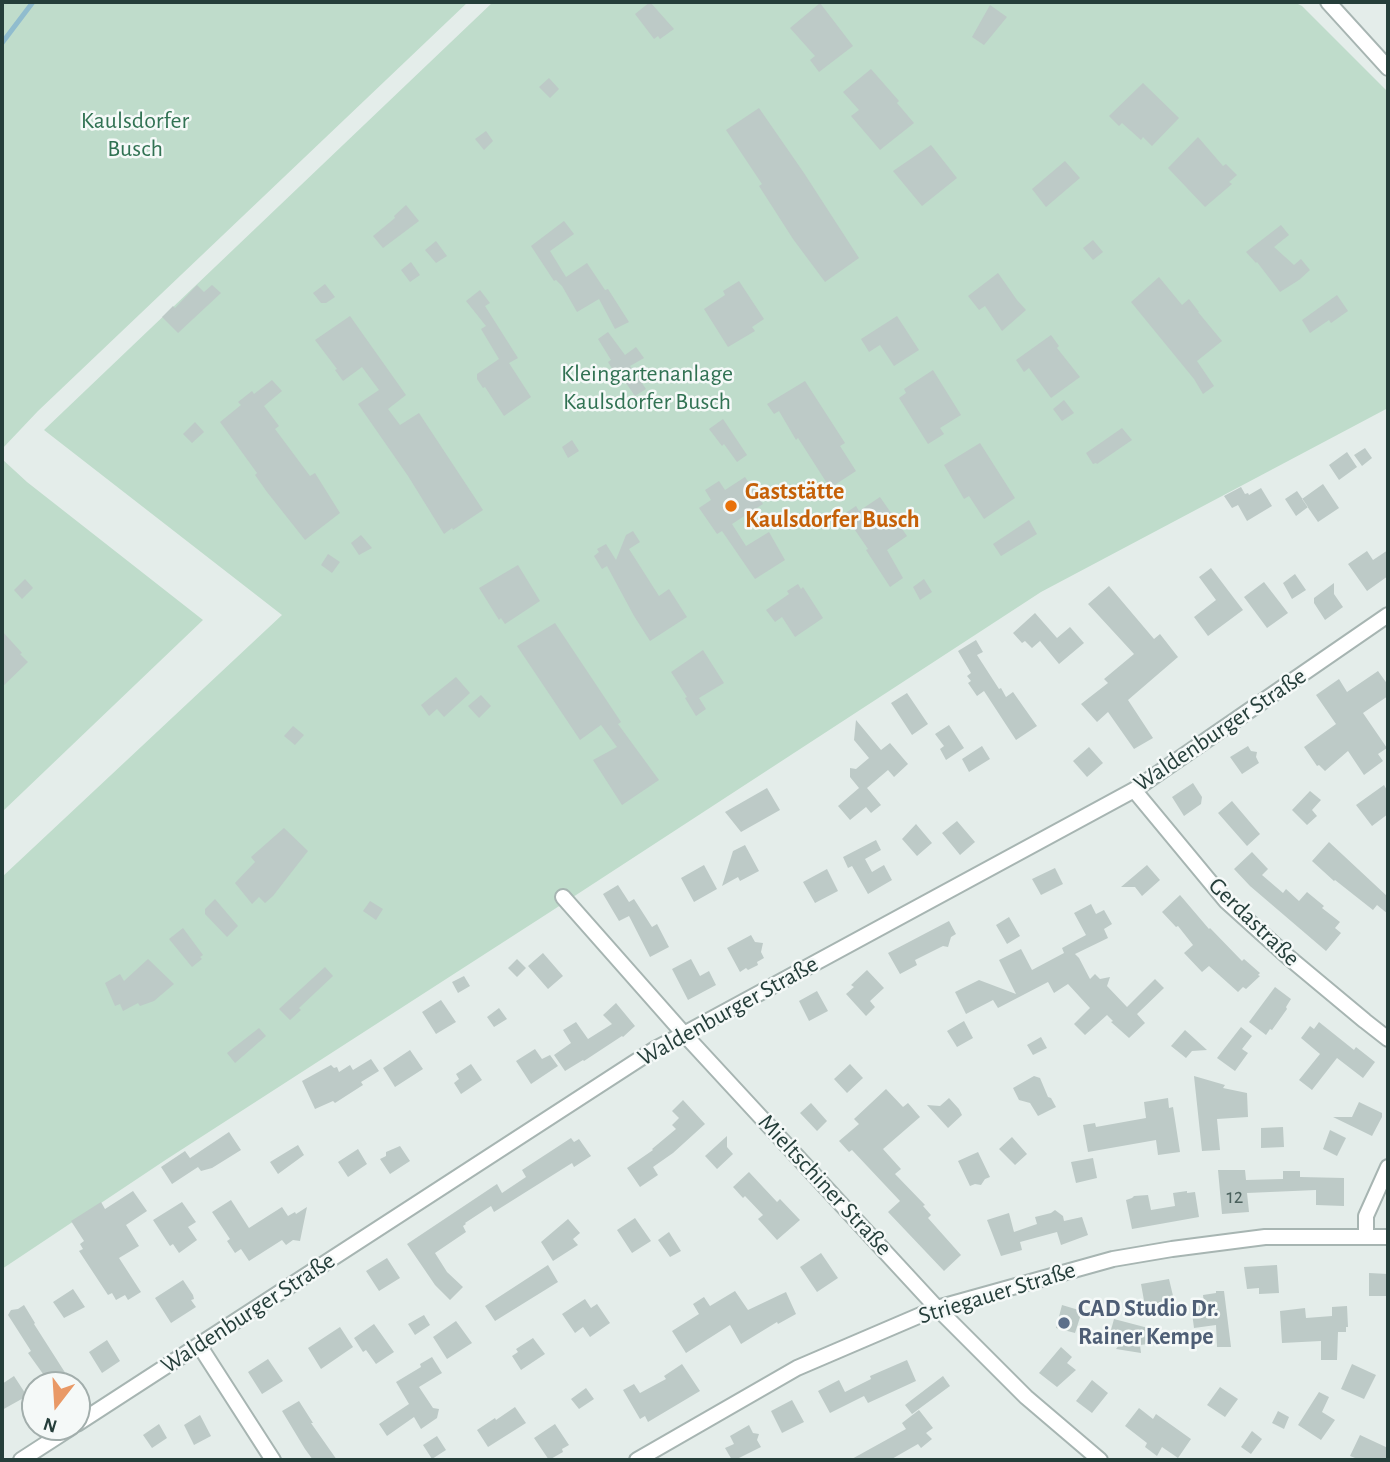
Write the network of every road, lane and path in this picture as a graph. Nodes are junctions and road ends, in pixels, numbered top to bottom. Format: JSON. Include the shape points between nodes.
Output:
{"nodes":[{"id":1,"x":1328,"y":2,"type":"edge"},
{"id":2,"x":1388,"y":68,"type":"edge"},
{"id":3,"x":1388,"y":615,"type":"edge"},
{"id":4,"x":1135,"y":790,"type":"junction"},
{"id":5,"x":562,"y":897,"type":"dead end"},
{"id":6,"x":684,"y":1034,"type":"junction"},
{"id":7,"x":1388,"y":1038,"type":"edge"},
{"id":8,"x":1388,"y":1167,"type":"edge"},
{"id":9,"x":1366,"y":1236,"type":"junction"},
{"id":10,"x":1388,"y":1237,"type":"edge"},
{"id":11,"x":937,"y":1308,"type":"junction"},
{"id":12,"x":199,"y":1345,"type":"junction"},
{"id":13,"x":91,"y":1415,"type":"edge"},
{"id":14,"x":50,"y":1441,"type":"edge"},
{"id":15,"x":21,"y":1460,"type":"edge"},
{"id":16,"x":273,"y":1460,"type":"edge"},
{"id":17,"x":637,"y":1460,"type":"edge"},
{"id":18,"x":1100,"y":1460,"type":"edge"}],
"edges":[{"from":1,"to":2,"type":"street"},
{"from":3,"to":4,"type":"street","name":"Waldenburger Straße"},
{"from":4,"to":6,"type":"street","name":"Waldenburger Straße"},
{"from":4,"to":7,"type":"street","name":"Gerdastraße","via":[[1226,901]]},
{"from":5,"to":6,"type":"street","name":"Mieltschiner Straße"},
{"from":6,"to":11,"type":"street","name":"Mieltschiner Straße"},
{"from":6,"to":12,"type":"street","name":"Waldenburger Straße"},
{"from":8,"to":9,"type":"street","via":[[1366,1216]]},
{"from":9,"to":10,"type":"street","name":"Striegauer Straße"},
{"from":9,"to":11,"type":"street","name":"Striegauer Straße","via":[[1265,1237],[1112,1259]]},
{"from":11,"to":17,"type":"street","name":"Striegauer Straße","via":[[797,1368]]},
{"from":11,"to":18,"type":"street","name":"Mieltschiner Straße","via":[[1026,1397]]},
{"from":12,"to":13,"type":"street","name":"Waldenburger Straße"},
{"from":12,"to":16,"type":"street"},
{"from":14,"to":15,"type":"street"}]}
